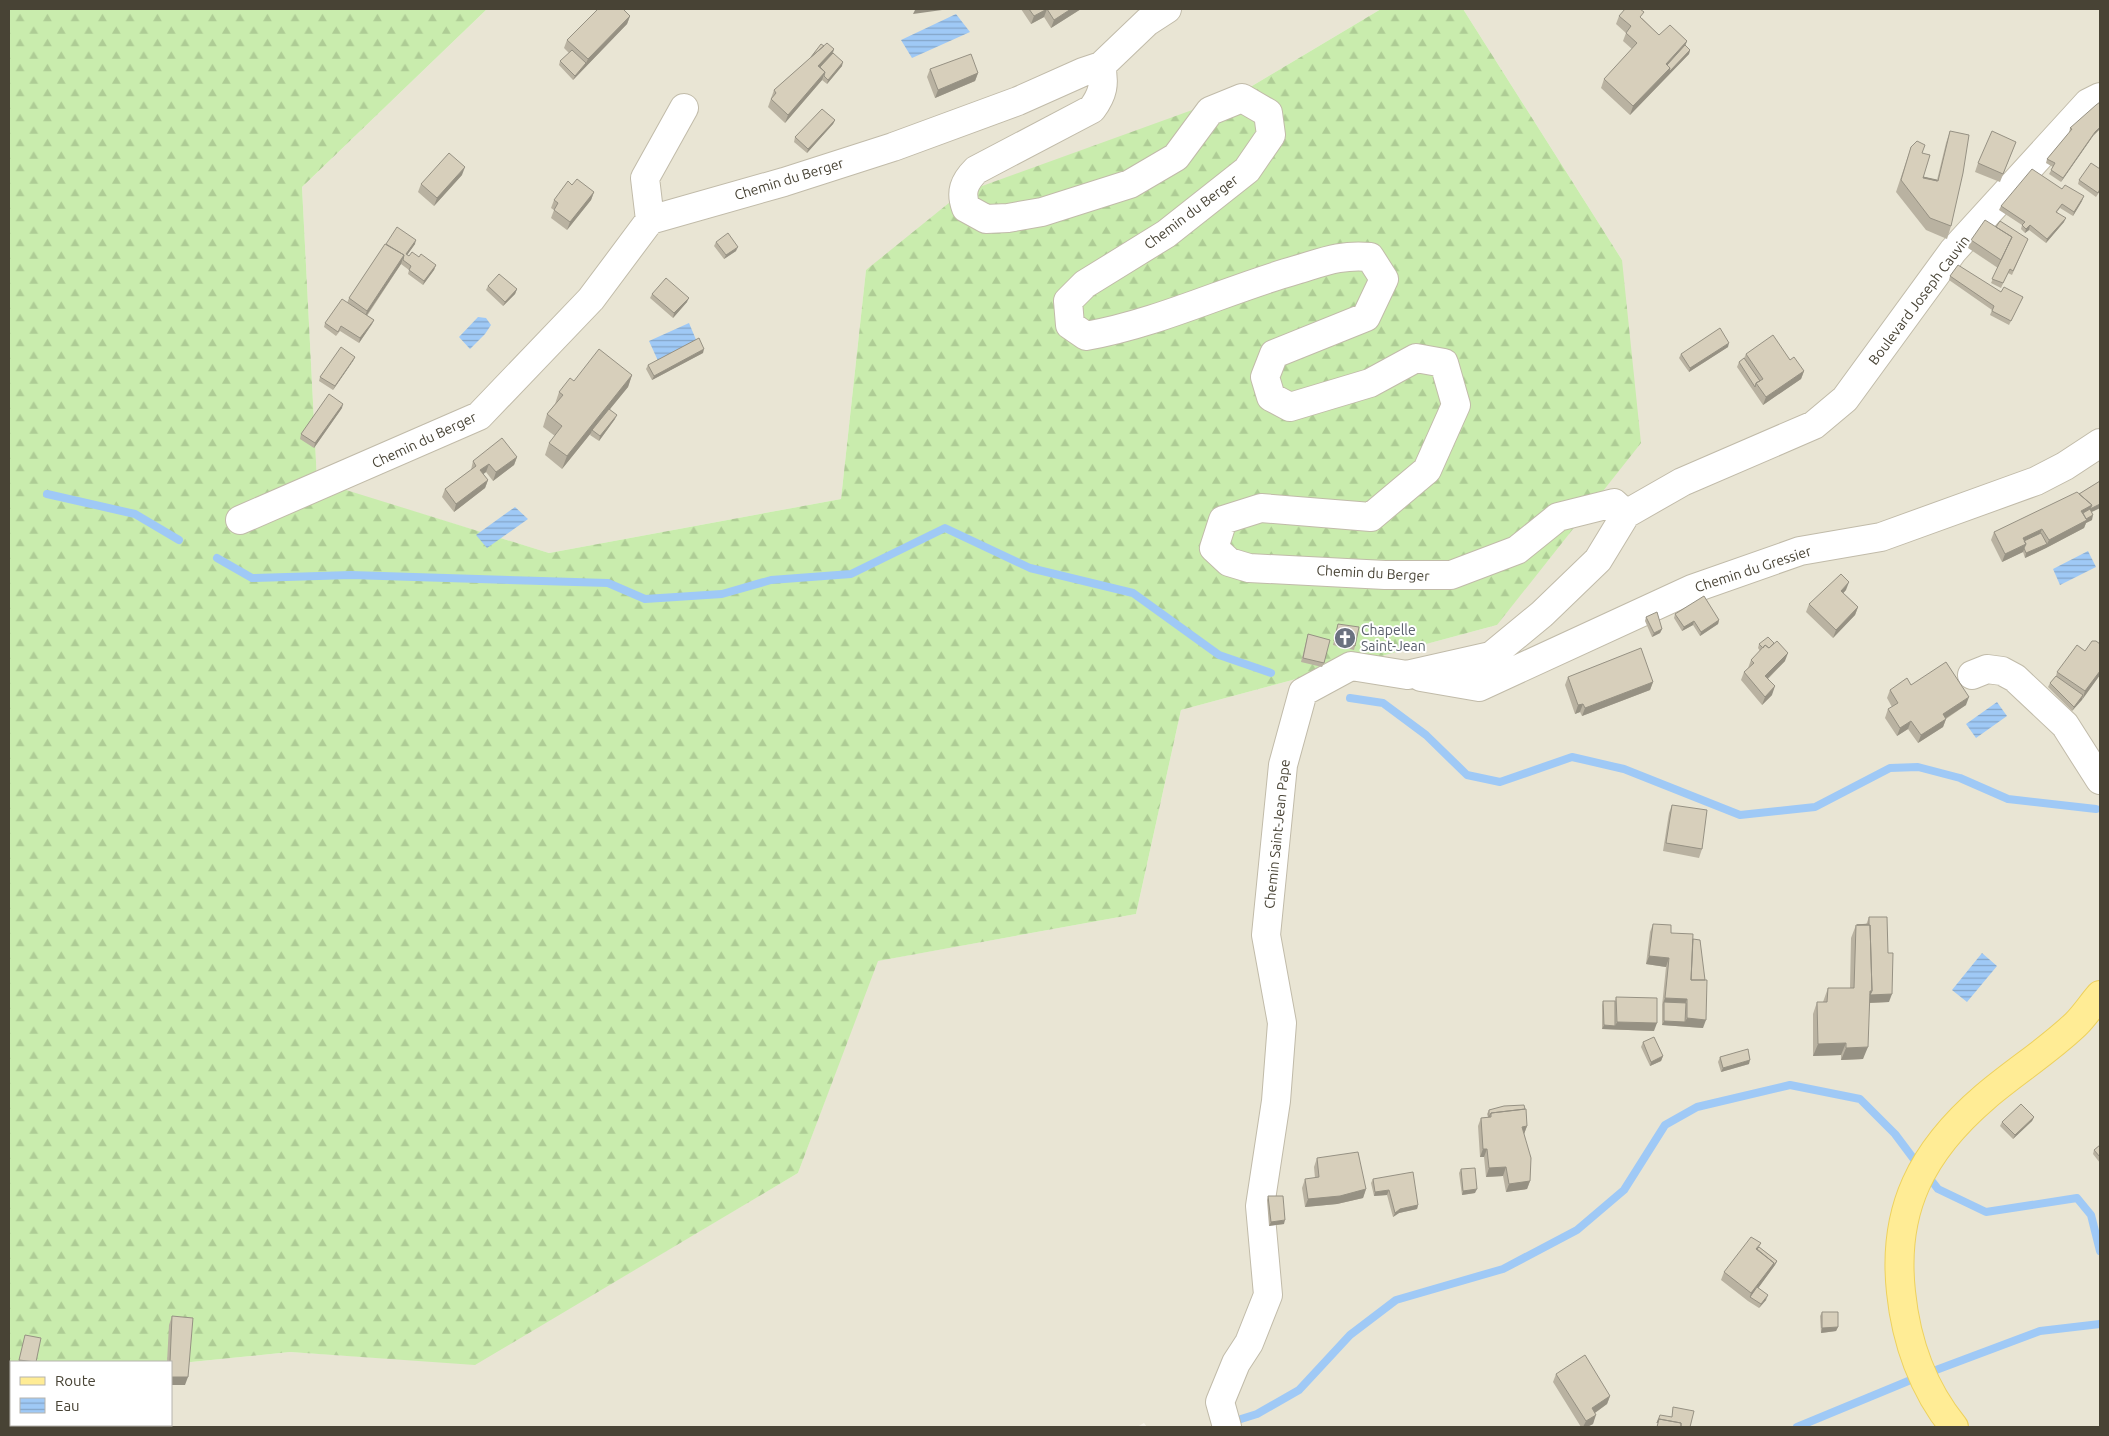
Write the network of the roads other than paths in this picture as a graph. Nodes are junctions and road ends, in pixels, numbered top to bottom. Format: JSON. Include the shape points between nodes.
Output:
{"nodes":[{"id":1,"x":1167,"y":9,"type":"edge"},
{"id":2,"x":1101,"y":66,"type":"junction"},
{"id":3,"x":2100,"y":97,"type":"edge"},
{"id":4,"x":684,"y":108,"type":"dead end"},
{"id":5,"x":650,"y":220,"type":"junction"},
{"id":6,"x":1796,"y":432,"type":"joint"},
{"id":7,"x":2100,"y":443,"type":"edge"},
{"id":8,"x":1626,"y":514,"type":"junction"},
{"id":9,"x":240,"y":520,"type":"dead end"},
{"id":10,"x":1407,"y":675,"type":"junction"},
{"id":11,"x":1972,"y":675,"type":"dead end"},
{"id":12,"x":2100,"y":780,"type":"edge"},
{"id":13,"x":2100,"y":995,"type":"edge"},
{"id":14,"x":1227,"y":1427,"type":"edge"},
{"id":15,"x":1954,"y":1427,"type":"edge"}],
"edges":[{"from":1,"to":2,"type":"street","via":[[1147,22]]},
{"from":2,"to":5,"type":"street","name":"Chemin du Berger","via":[[893,147]]},
{"from":2,"to":8,"type":"street","name":"Chemin du Berger","via":[[1102,96],[1092,109],[976,170],[965,181],[963,198],[966,208],[986,219],[1008,218],[1042,212],[1130,184],[1176,157],[1210,111],[1242,98],[1268,113],[1271,135],[1248,170],[1166,234],[1085,284],[1068,301],[1070,325],[1086,336],[1123,330],[1254,282],[1349,255],[1370,257],[1384,279],[1366,317],[1274,354],[1265,377],[1271,397],[1290,407],[1370,383],[1416,358],[1444,362],[1456,405],[1427,470],[1371,517],[1261,508],[1224,520],[1214,548],[1229,562],[1249,568],[1451,576],[1518,550],[1558,517],[1614,503]]},
{"from":3,"to":6,"type":"street","name":"Boulevard Joseph Cauvin","via":[[2088,103],[1953,251],[1845,399],[1814,425]]},
{"from":4,"to":5,"type":"street","via":[[645,178]]},
{"from":5,"to":9,"type":"street","name":"Chemin du Berger","via":[[591,299],[479,416]]},
{"from":6,"to":8,"type":"street","name":"Chemin Saint-Jean Pape","via":[[1682,482]]},
{"from":7,"to":10,"type":"street","name":"Chemin du Gressier","via":[[2036,481],[1881,537],[1800,551],[1692,589],[1479,687]]},
{"from":8,"to":10,"type":"street","name":"Chemin Saint-Jean Pape","via":[[1598,560],[1542,614],[1491,656]]},
{"from":10,"to":14,"type":"street","name":"Chemin Saint-Jean Pape","via":[[1351,666],[1303,692],[1283,765],[1266,935],[1282,1023],[1276,1101],[1260,1206],[1268,1295],[1220,1402]]},
{"from":11,"to":12,"type":"street","via":[[1987,669],[2002,671],[2015,678],[2065,725]]},
{"from":13,"to":15,"type":"main road","via":[[2076,1024],[1984,1098],[1949,1133],[1930,1156],[1904,1214],[1899,1251],[1903,1314],[1929,1391]]}]}
